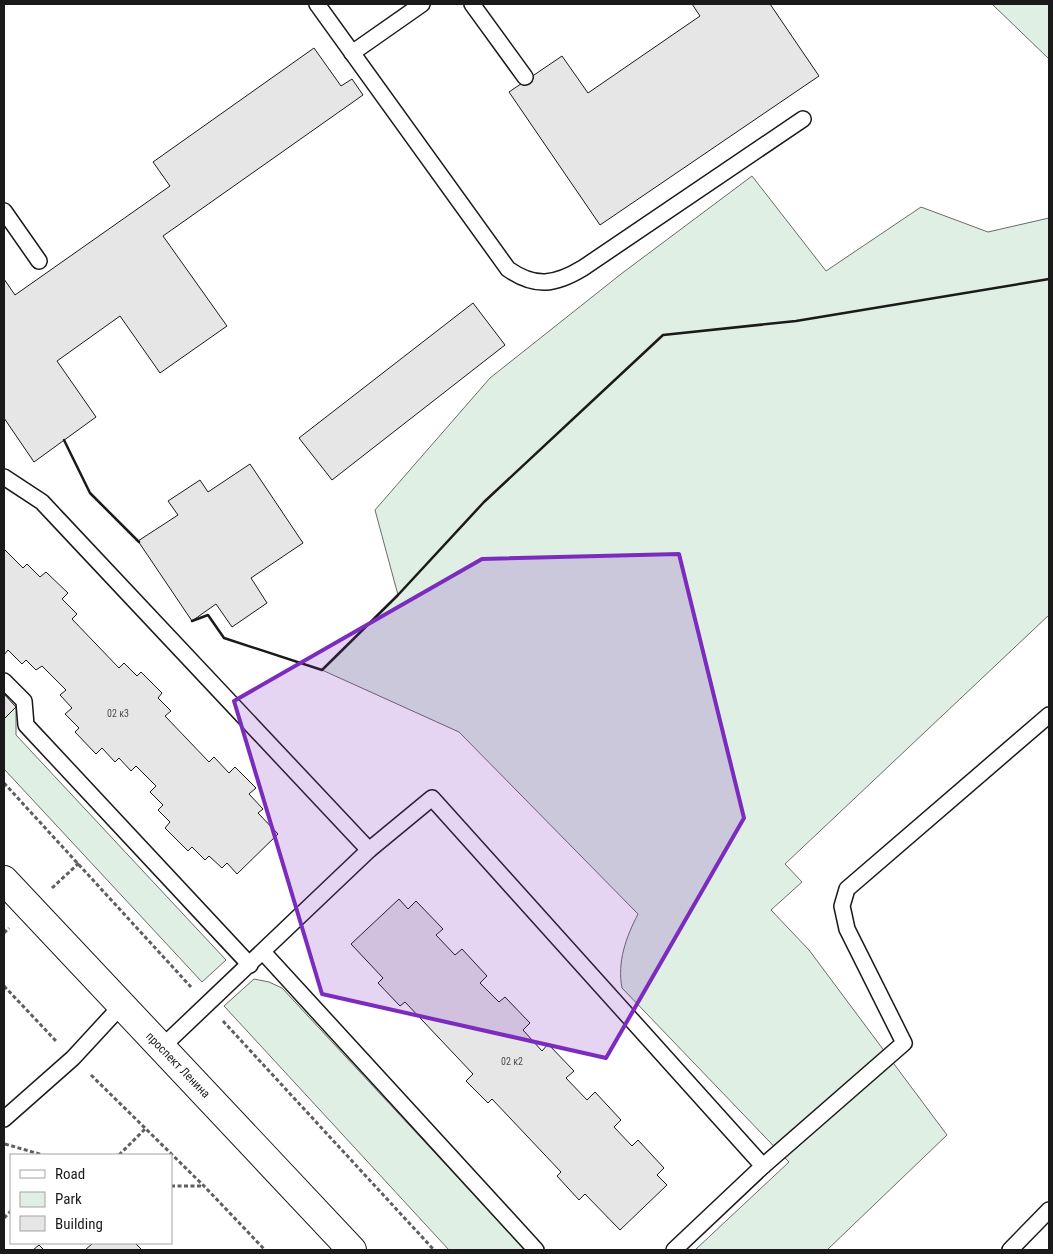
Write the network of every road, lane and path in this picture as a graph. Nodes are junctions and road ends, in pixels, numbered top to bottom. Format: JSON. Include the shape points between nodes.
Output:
{"nodes":[{"id":1,"x":317,"y":4,"type":"edge"},
{"id":2,"x":422,"y":4,"type":"edge"},
{"id":3,"x":472,"y":4,"type":"edge"},
{"id":4,"x":352,"y":52,"type":"junction"},
{"id":5,"x":525,"y":77,"type":"dead end"},
{"id":6,"x":804,"y":119,"type":"dead end"},
{"id":7,"x":4,"y":211,"type":"edge"},
{"id":8,"x":39,"y":261,"type":"dead end"},
{"id":9,"x":4,"y":477,"type":"edge"},
{"id":10,"x":4,"y":681,"type":"edge"},
{"id":11,"x":1049,"y":715,"type":"edge"},
{"id":12,"x":370,"y":850,"type":"junction"},
{"id":13,"x":4,"y":880,"type":"edge"},
{"id":14,"x":263,"y":952,"type":"junction"},
{"id":15,"x":250,"y":964,"type":"junction"},
{"id":16,"x":4,"y":986,"type":"edge"},
{"id":17,"x":122,"y":1006,"type":"junction"},
{"id":18,"x":162,"y":1047,"type":"junction"},
{"id":19,"x":73,"y":1058,"type":"junction"},
{"id":20,"x":4,"y":1119,"type":"edge"},
{"id":21,"x":145,"y":1129,"type":"junction"},
{"id":22,"x":4,"y":1144,"type":"edge"},
{"id":23,"x":39,"y":1154,"type":"edge"},
{"id":24,"x":120,"y":1154,"type":"edge"},
{"id":25,"x":171,"y":1154,"type":"edge"},
{"id":26,"x":172,"y":1155,"type":"edge"},
{"id":27,"x":763,"y":1166,"type":"junction"},
{"id":28,"x":172,"y":1186,"type":"edge"},
{"id":29,"x":204,"y":1186,"type":"junction"},
{"id":30,"x":1049,"y":1210,"type":"edge"},
{"id":31,"x":265,"y":1250,"type":"edge"},
{"id":32,"x":352,"y":1250,"type":"edge"},
{"id":33,"x":536,"y":1250,"type":"edge"},
{"id":34,"x":674,"y":1250,"type":"edge"},
{"id":35,"x":1010,"y":1250,"type":"edge"}],
"edges":[{"from":1,"to":4,"type":"lane"},
{"from":2,"to":4,"type":"lane"},
{"from":3,"to":5,"type":"lane"},
{"from":4,"to":6,"type":"lane","via":[[508,268],[521,278],[535,282],[554,282],[577,272]]},
{"from":7,"to":8,"type":"lane"},
{"from":9,"to":12,"type":"lane","via":[[42,502]]},
{"from":10,"to":15,"type":"lane","via":[[24,701],[26,725]]},
{"from":11,"to":27,"type":"lane","via":[[847,889],[842,906],[847,929],[904,1042]]},
{"from":12,"to":14,"type":"lane"},
{"from":12,"to":27,"type":"lane","via":[[432,798]]},
{"from":13,"to":17,"type":"main road","name":"проспект Ленина"},
{"from":14,"to":15,"type":"lane"},
{"from":14,"to":33,"type":"lane"},
{"from":15,"to":18,"type":"lane"},
{"from":16,"to":19,"type":"path"},
{"from":17,"to":18,"type":"main road","name":"проспект Ленина"},
{"from":17,"to":19,"type":"lane"},
{"from":18,"to":32,"type":"main road","name":"проспект Ленина"},
{"from":19,"to":20,"type":"lane"},
{"from":19,"to":21,"type":"path"},
{"from":21,"to":24,"type":"path"},
{"from":21,"to":25,"type":"path"},
{"from":22,"to":23,"type":"path"},
{"from":26,"to":29,"type":"path"},
{"from":27,"to":34,"type":"lane"},
{"from":28,"to":29,"type":"path"},
{"from":29,"to":31,"type":"path"},
{"from":30,"to":35,"type":"lane"}]}
